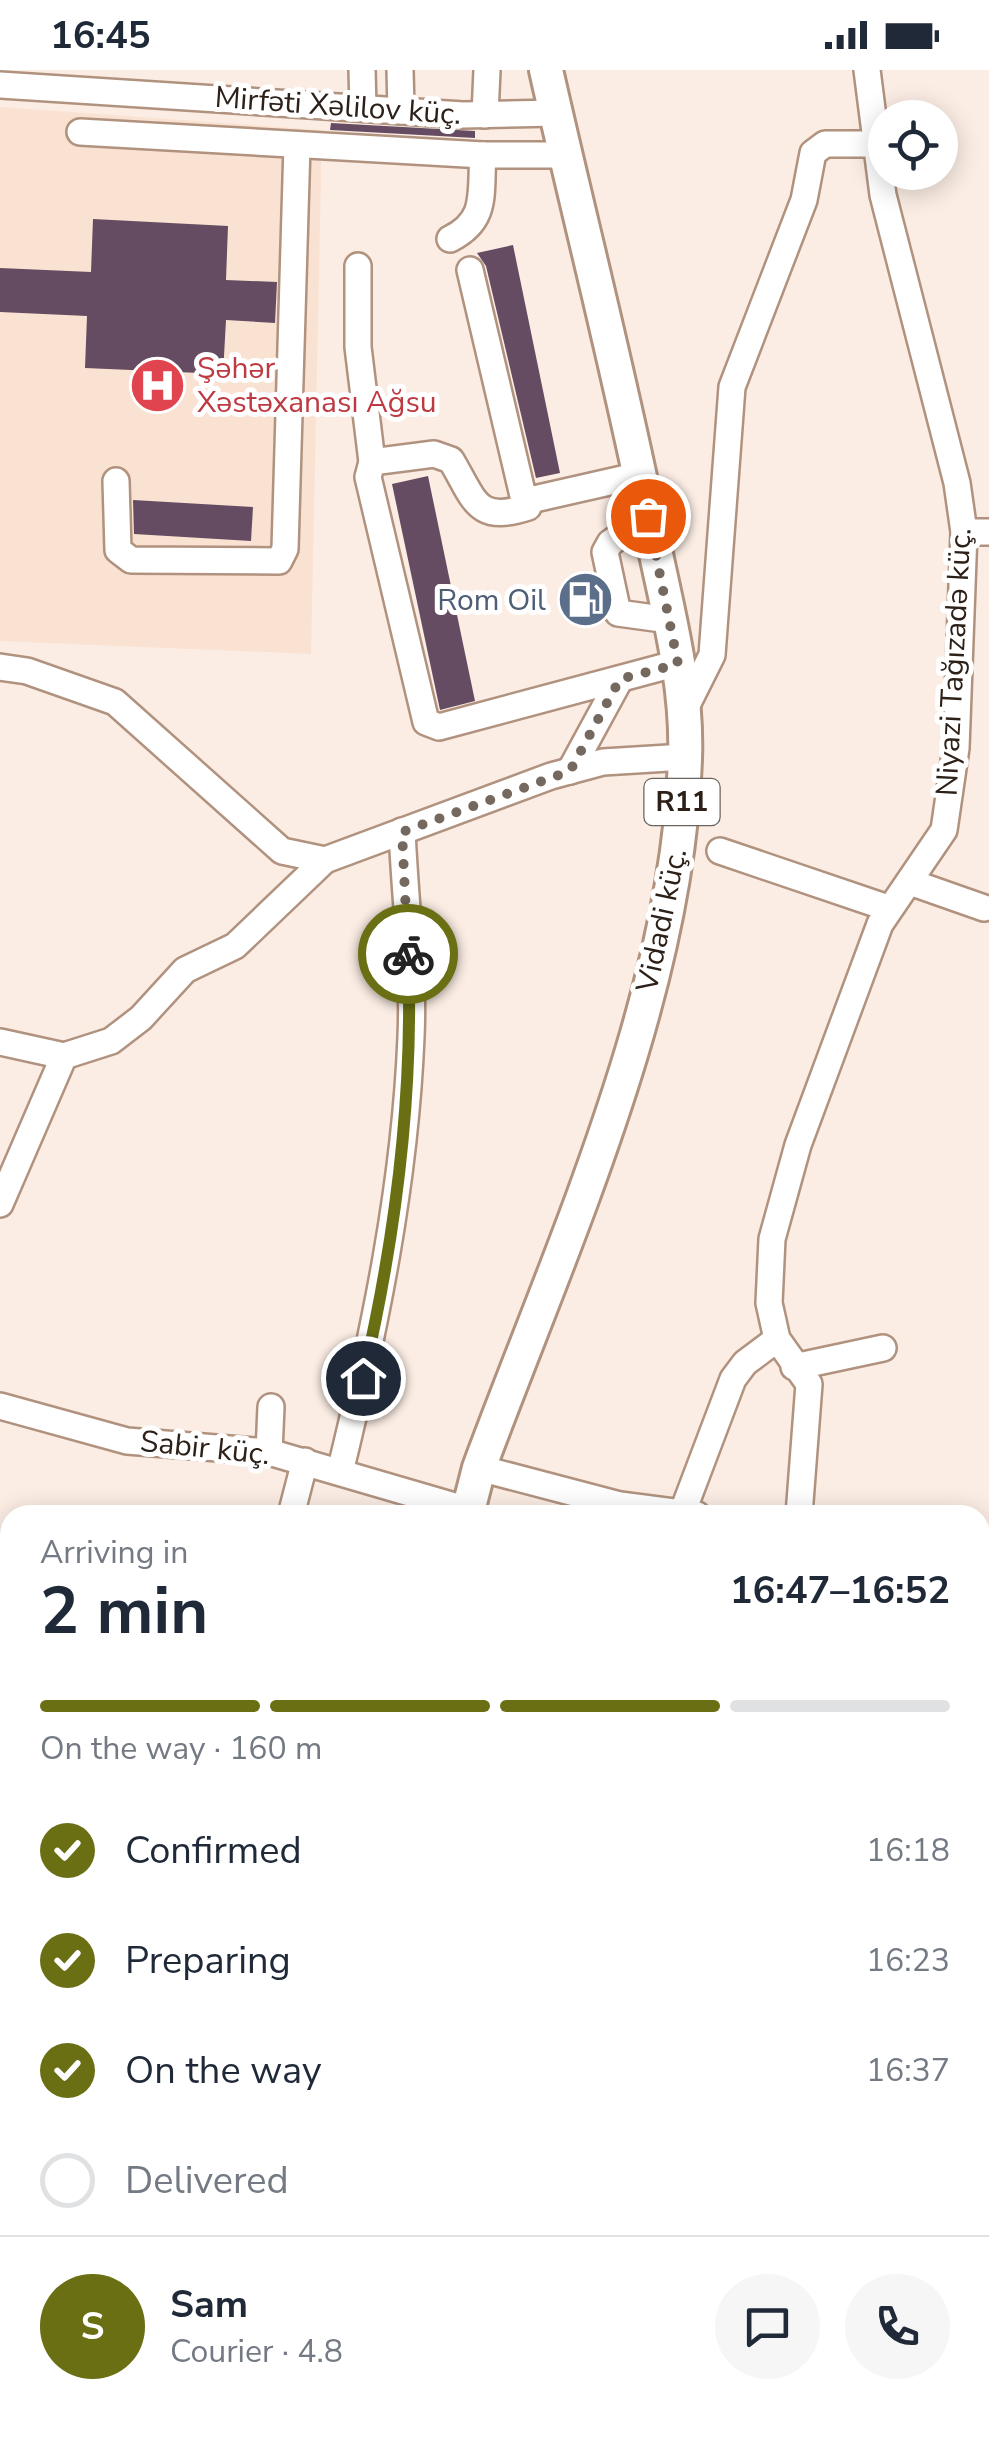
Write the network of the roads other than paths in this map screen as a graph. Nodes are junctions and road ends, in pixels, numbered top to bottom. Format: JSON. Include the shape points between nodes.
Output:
{"nodes":[{"id":1,"x":362,"y":70,"type":"edge"},
{"id":2,"x":400,"y":70,"type":"edge"},
{"id":3,"x":487,"y":70,"type":"edge"},
{"id":4,"x":546,"y":70,"type":"edge"},
{"id":5,"x":866,"y":70,"type":"edge"},
{"id":6,"x":0,"y":85,"type":"edge"},
{"id":7,"x":870,"y":100,"type":"edge"},
{"id":8,"x":363,"y":108,"type":"junction"},
{"id":9,"x":400,"y":111,"type":"junction"},
{"id":10,"x":556,"y":113,"type":"junction"},
{"id":11,"x":486,"y":115,"type":"junction"},
{"id":12,"x":80,"y":132,"type":"dead end"},
{"id":13,"x":297,"y":144,"type":"junction"},
{"id":14,"x":868,"y":144,"type":"edge"},
{"id":15,"x":566,"y":154,"type":"junction"},
{"id":16,"x":483,"y":155,"type":"junction"},
{"id":17,"x":882,"y":190,"type":"edge"},
{"id":18,"x":450,"y":239,"type":"dead end"},
{"id":19,"x":358,"y":266,"type":"dead end"},
{"id":20,"x":470,"y":270,"type":"dead end"},
{"id":21,"x":372,"y":462,"type":"junction"},
{"id":22,"x":640,"y":475,"type":"junction"},
{"id":23,"x":116,"y":481,"type":"dead end"},
{"id":24,"x":530,"y":500,"type":"junction"},
{"id":25,"x":648,"y":516,"type":"junction"},
{"id":26,"x":976,"y":532,"type":"edge"},
{"id":27,"x":670,"y":620,"type":"junction"},
{"id":28,"x":678,"y":664,"type":"junction"},
{"id":29,"x":0,"y":668,"type":"edge"},
{"id":30,"x":620,"y":679,"type":"junction"},
{"id":31,"x":684,"y":710,"type":"junction"},
{"id":32,"x":686,"y":757,"type":"junction"},
{"id":33,"x":570,"y":771,"type":"junction"},
{"id":34,"x":402,"y":832,"type":"junction"},
{"id":35,"x":720,"y":851,"type":"dead end"},
{"id":36,"x":324,"y":860,"type":"junction"},
{"id":37,"x":910,"y":882,"type":"junction"},
{"id":38,"x":888,"y":908,"type":"junction"},
{"id":39,"x":984,"y":908,"type":"dead end"},
{"id":40,"x":0,"y":1042,"type":"edge"},
{"id":41,"x":64,"y":1056,"type":"junction"},
{"id":42,"x":0,"y":1204,"type":"edge"},
{"id":43,"x":776,"y":1339,"type":"junction"},
{"id":44,"x":883,"y":1348,"type":"dead end"},
{"id":45,"x":794,"y":1367,"type":"junction"},
{"id":46,"x":0,"y":1406,"type":"edge"},
{"id":47,"x":271,"y":1407,"type":"dead end"},
{"id":48,"x":270,"y":1452,"type":"junction"},
{"id":49,"x":304,"y":1462,"type":"junction"},
{"id":50,"x":479,"y":1468,"type":"junction"},
{"id":51,"x":340,"y":1472,"type":"junction"},
{"id":52,"x":293,"y":1505,"type":"edge"},
{"id":53,"x":417,"y":1505,"type":"edge"},
{"id":54,"x":470,"y":1505,"type":"edge"},
{"id":55,"x":618,"y":1505,"type":"edge"},
{"id":56,"x":693,"y":1505,"type":"edge"},
{"id":57,"x":800,"y":1505,"type":"edge"}],
"edges":[{"from":1,"to":8,"type":"street"},
{"from":2,"to":9,"type":"street"},
{"from":3,"to":11,"type":"street"},
{"from":4,"to":10,"type":"main road","name":"Vidadi küç.","number":"R11"},
{"from":5,"to":7,"type":"street","name":"Niyazi Tağızadə küç."},
{"from":6,"to":8,"type":"street","name":"Mirfəti Xəlilov küç."},
{"from":8,"to":9,"type":"street","name":"Mirfəti Xəlilov küç."},
{"from":9,"to":11,"type":"street","name":"Mirfəti Xəlilov küç."},
{"from":10,"to":11,"type":"street","name":"Mirfəti Xəlilov küç."},
{"from":10,"to":15,"type":"main road","name":"Vidadi küç.","number":"R11"},
{"from":12,"to":13,"type":"street"},
{"from":13,"to":16,"type":"street"},
{"from":13,"to":23,"type":"street","via":[[285,549],[279,560],[131,560],[118,550]]},
{"from":14,"to":31,"type":"street","via":[[825,144],[813,153],[804,200],[732,387],[712,655]]},
{"from":15,"to":16,"type":"street"},
{"from":15,"to":22,"type":"main road","name":"Vidadi küç.","number":"R11"},
{"from":16,"to":18,"type":"street","via":[[478,214],[471,229]]},
{"from":17,"to":26,"type":"street","name":"Niyazi Tağızadə küç.","via":[[957,483]]},
{"from":19,"to":21,"type":"street","via":[[358,347]]},
{"from":20,"to":24,"type":"street","via":[[518,487]]},
{"from":21,"to":24,"type":"street","via":[[434,454],[451,460],[478,507],[500,516],[528,507]]},
{"from":21,"to":30,"type":"street","via":[[368,477],[426,722],[439,727]]},
{"from":22,"to":24,"type":"street"},
{"from":22,"to":25,"type":"main road","name":"Vidadi küç.","number":"R11"},
{"from":25,"to":27,"type":"main road","name":"Vidadi küç.","number":"R11"},
{"from":25,"to":27,"type":"street","via":[[610,543],[606,560],[618,613]]},
{"from":26,"to":37,"type":"street","name":"Niyazi Tağızadə küç.","via":[[944,830]]},
{"from":27,"to":28,"type":"main road","name":"Vidadi küç.","number":"R11"},
{"from":28,"to":30,"type":"street"},
{"from":28,"to":31,"type":"main road","name":"Vidadi küç.","number":"R11"},
{"from":29,"to":36,"type":"street","via":[[115,702],[282,851]]},
{"from":30,"to":33,"type":"street"},
{"from":31,"to":32,"type":"main road","name":"Vidadi küç.","number":"R11"},
{"from":32,"to":33,"type":"street"},
{"from":32,"to":50,"type":"main road","name":"Vidadi küç.","number":"R11","via":[[680,844],[646,996]]},
{"from":33,"to":34,"type":"street"},
{"from":34,"to":36,"type":"street"},
{"from":34,"to":51,"type":"street","via":[[412,1032],[407,1104],[376,1323]]},
{"from":35,"to":38,"type":"street"},
{"from":36,"to":41,"type":"street","via":[[235,946],[185,970],[142,1018],[111,1041]]},
{"from":37,"to":38,"type":"street","name":"Niyazi Tağızadə küç."},
{"from":37,"to":39,"type":"street"},
{"from":38,"to":43,"type":"street","name":"Niyazi Tağızadə küç.","via":[[798,1144],[772,1239]]},
{"from":40,"to":41,"type":"street"},
{"from":41,"to":42,"type":"street"},
{"from":43,"to":45,"type":"street","name":"Niyazi Tağızadə küç."},
{"from":43,"to":56,"type":"street","via":[[733,1379]]},
{"from":44,"to":45,"type":"street"},
{"from":45,"to":57,"type":"street","name":"Niyazi Tağızadə küç.","via":[[809,1384]]},
{"from":46,"to":48,"type":"street","name":"Sabir küç.","via":[[143,1444]]},
{"from":47,"to":48,"type":"street"},
{"from":48,"to":49,"type":"street","name":"Sabir küç."},
{"from":49,"to":51,"type":"street","name":"Sabir küç."},
{"from":49,"to":52,"type":"street"},
{"from":50,"to":54,"type":"main road","name":"Vidadi küç.","number":"R11"},
{"from":50,"to":55,"type":"street"},
{"from":51,"to":53,"type":"street","name":"Sabir küç."}]}
